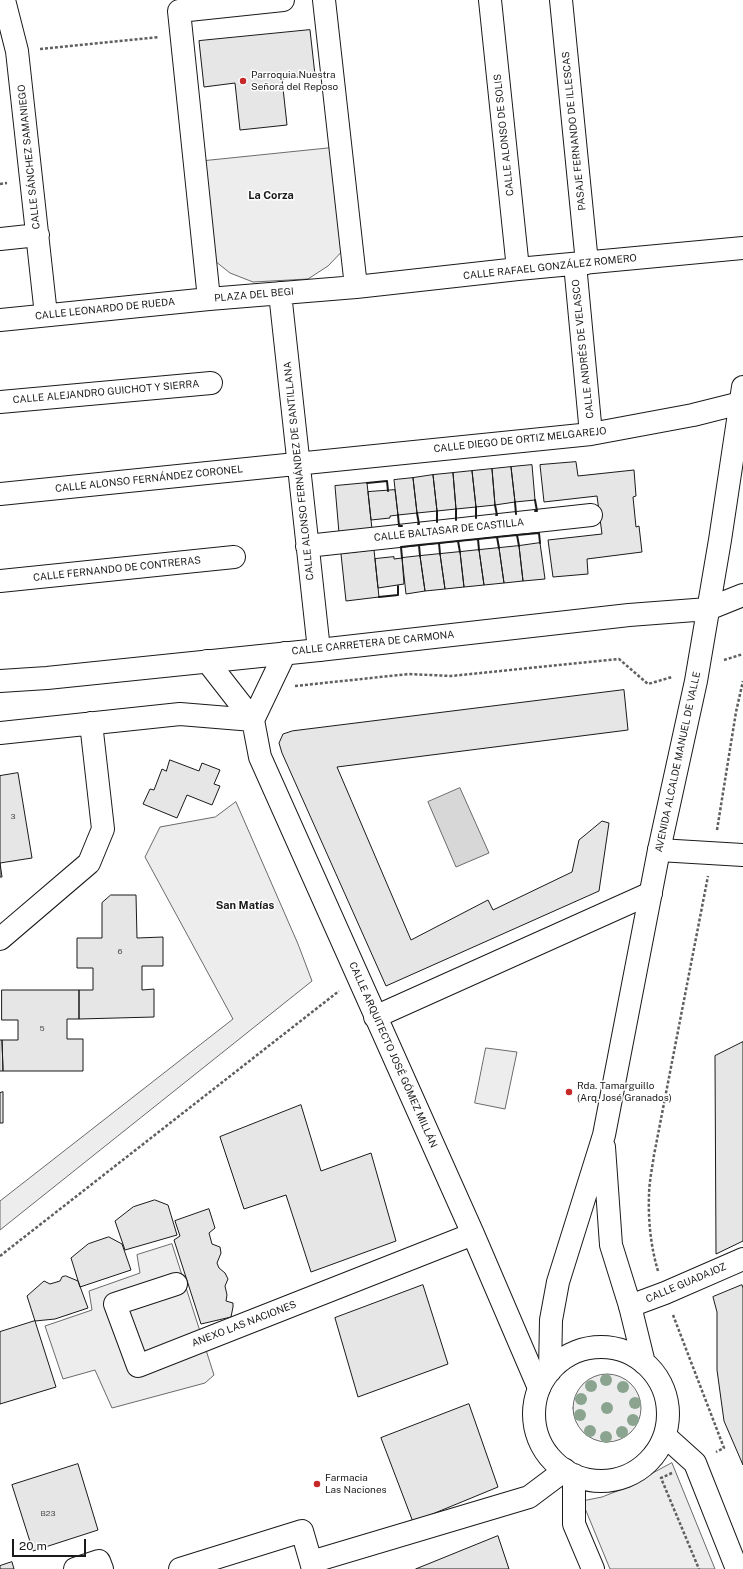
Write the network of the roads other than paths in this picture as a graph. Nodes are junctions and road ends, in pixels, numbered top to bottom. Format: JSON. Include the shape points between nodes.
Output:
{"nodes":[{"id":1,"x":4,"y":0,"type":"edge"},
{"id":2,"x":283,"y":0,"type":"edge"},
{"id":3,"x":324,"y":0,"type":"edge"},
{"id":4,"x":490,"y":0,"type":"edge"},
{"id":5,"x":561,"y":0,"type":"edge"},
{"id":6,"x":38,"y":236,"type":"junction"},
{"id":7,"x":0,"y":239,"type":"edge"},
{"id":8,"x":743,"y":248,"type":"edge"},
{"id":9,"x":581,"y":263,"type":"junction"},
{"id":10,"x":518,"y":269,"type":"junction"},
{"id":11,"x":356,"y":287,"type":"junction"},
{"id":12,"x":280,"y":293,"type":"junction"},
{"id":13,"x":210,"y":298,"type":"junction"},
{"id":14,"x":46,"y":315,"type":"junction"},
{"id":15,"x":0,"y":320,"type":"edge"},
{"id":16,"x":211,"y":383,"type":"dead end"},
{"id":17,"x":742,"y":395,"type":"edge"},
{"id":18,"x":0,"y":402,"type":"edge"},
{"id":19,"x":591,"y":434,"type":"junction"},
{"id":20,"x":298,"y":464,"type":"junction"},
{"id":21,"x":0,"y":494,"type":"edge"},
{"id":22,"x":591,"y":515,"type":"dead end"},
{"id":23,"x":307,"y":546,"type":"junction"},
{"id":24,"x":234,"y":557,"type":"dead end"},
{"id":25,"x":0,"y":581,"type":"edge"},
{"id":26,"x":743,"y":595,"type":"edge"},
{"id":27,"x":708,"y":609,"type":"junction"},
{"id":28,"x":319,"y":650,"type":"junction"},
{"id":29,"x":285,"y":653,"type":"junction"},
{"id":30,"x":206,"y":661,"type":"junction"},
{"id":31,"x":0,"y":681,"type":"edge"},
{"id":32,"x":253,"y":720,"type":"junction"},
{"id":33,"x":91,"y":723,"type":"junction"},
{"id":34,"x":0,"y":733,"type":"edge"},
{"id":35,"x":659,"y":850,"type":"junction"},
{"id":36,"x":743,"y":855,"type":"edge"},
{"id":37,"x":651,"y":894,"type":"junction"},
{"id":38,"x":0,"y":939,"type":"edge"},
{"id":39,"x":375,"y":1017,"type":"junction"},
{"id":40,"x":604,"y":1135,"type":"junction"},
{"id":41,"x":473,"y":1234,"type":"junction"},
{"id":42,"x":743,"y":1259,"type":"edge"},
{"id":43,"x":176,"y":1284,"type":"dead end"},
{"id":44,"x":630,"y":1306,"type":"junction"},
{"id":45,"x":644,"y":1363,"type":"junction"},
{"id":46,"x":545,"y":1379,"type":"junction"},
{"id":47,"x":665,"y":1436,"type":"junction"},
{"id":48,"x":569,"y":1473,"type":"junction"},
{"id":49,"x":312,"y":1565,"type":"edge"},
{"id":50,"x":75,"y":1569,"type":"edge"},
{"id":51,"x":102,"y":1569,"type":"edge"},
{"id":52,"x":180,"y":1569,"type":"edge"},
{"id":53,"x":593,"y":1569,"type":"edge"},
{"id":54,"x":737,"y":1569,"type":"edge"}],
"edges":[{"from":1,"to":6,"type":"street","name":"CALLE SÁNCHEZ SAMANIEGO","via":[[17,51]]},
{"from":2,"to":13,"type":"street","name":"PLAZA DEL BEGI","via":[[179,11]]},
{"from":3,"to":11,"type":"street"},
{"from":4,"to":10,"type":"street","name":"CALLE ALONSO DE SOLIS"},
{"from":5,"to":9,"type":"street","name":"PASAJE FERNANDO DE ILLESCAS"},
{"from":6,"to":7,"type":"street"},
{"from":6,"to":14,"type":"street","name":"CALLE SÁNCHEZ SAMANIEGO"},
{"from":8,"to":9,"type":"street","name":"CALLE RAFAEL GONZÁLEZ ROMERO"},
{"from":9,"to":10,"type":"street","name":"CALLE RAFAEL GONZÁLEZ ROMERO"},
{"from":9,"to":19,"type":"street","name":"CALLE ANDRÉS DE VELASCO"},
{"from":10,"to":11,"type":"street","name":"CALLE RAFAEL GONZÁLEZ ROMERO"},
{"from":11,"to":12,"type":"street","name":"PLAZA DEL BEGI"},
{"from":12,"to":13,"type":"street","name":"PLAZA DEL BEGI"},
{"from":12,"to":20,"type":"street","name":"CALLE ALONSO FERNÁNDEZ DE SANTILLANA"},
{"from":13,"to":14,"type":"street","name":"CALLE LEONARDO DE RUEDA"},
{"from":14,"to":15,"type":"street","name":"CALLE LEONARDO DE RUEDA"},
{"from":16,"to":18,"type":"street","name":"CALLE ALEJANDRO GUICHOT Y SIERRA"},
{"from":17,"to":19,"type":"street","name":"CALLE DIEGO DE ORTIZ MELGAREJO","via":[[693,415]]},
{"from":17,"to":27,"type":"street","name":"AVENIDA ALCALDE MANUEL DE VALLE"},
{"from":19,"to":20,"type":"street","name":"CALLE DIEGO DE ORTIZ MELGAREJO"},
{"from":20,"to":21,"type":"street","name":"CALLE ALONSO FERNÁNDEZ CORONEL"},
{"from":20,"to":23,"type":"street","name":"CALLE ALONSO FERNÁNDEZ DE SANTILLANA"},
{"from":22,"to":23,"type":"street","name":"CALLE BALTASAR DE CASTILLA"},
{"from":23,"to":28,"type":"street","name":"CALLE ALONSO FERNÁNDEZ DE SANTILLANA"},
{"from":24,"to":25,"type":"street","name":"CALLE FERNANDO DE CONTRERAS"},
{"from":26,"to":27,"type":"street","name":"CALLE CARRETERA DE CARMONA"},
{"from":27,"to":28,"type":"street","name":"CALLE CARRETERA DE CARMONA","via":[[629,615]]},
{"from":27,"to":35,"type":"street","name":"AVENIDA ALCALDE MANUEL DE VALLE","via":[[696,681]]},
{"from":28,"to":29,"type":"street","name":"CALLE CARRETERA DE CARMONA"},
{"from":29,"to":30,"type":"street","name":"CALLE CARRETERA DE CARMONA"},
{"from":29,"to":32,"type":"street"},
{"from":30,"to":31,"type":"street","name":"CALLE CARRETERA DE CARMONA"},
{"from":30,"to":32,"type":"street"},
{"from":32,"to":33,"type":"street","via":[[180,714]]},
{"from":32,"to":39,"type":"street","name":"CALLE ARQUITECTO JOSÉ GÓMEZ MILLÁN","via":[[260,757]]},
{"from":33,"to":34,"type":"street"},
{"from":33,"to":38,"type":"street","via":[[103,829],[89,863]]},
{"from":35,"to":36,"type":"street"},
{"from":35,"to":37,"type":"street","name":"AVENIDA ALCALDE MANUEL DE VALLE"},
{"from":37,"to":39,"type":"street"},
{"from":37,"to":40,"type":"street","name":"AVENIDA ALCALDE MANUEL DE VALLE"},
{"from":39,"to":41,"type":"street","name":"CALLE ARQUITECTO JOSÉ GÓMEZ MILLÁN"},
{"from":40,"to":44,"type":"street","name":"AVENIDA ALCALDE MANUEL DE VALLE","via":[[611,1245]]},
{"from":40,"to":46,"type":"street","name":"AVENIDA ALCALDE MANUEL DE VALLE","via":[[558,1282]]},
{"from":41,"to":43,"type":"street","name":"ANEXO LAS NACIONES","via":[[138,1366],[115,1304]]},
{"from":41,"to":46,"type":"street","name":"CALLE ARQUITECTO JOSÉ GÓMEZ MILLÁN"},
{"from":42,"to":44,"type":"street","name":"CALLE GUADAJOZ"},
{"from":44,"to":45,"type":"street","name":"AVENIDA ALCALDE MANUEL DE VALLE"},
{"from":45,"to":46,"type":"street","via":[[627,1352],[606,1347],[585,1349],[566,1357]]},
{"from":45,"to":47,"type":"street","via":[[658,1378],[666,1396],[669,1416]]},
{"from":46,"to":48,"type":"street","via":[[534,1408],[536,1429],[543,1448]]},
{"from":47,"to":48,"type":"street","via":[[644,1466],[628,1475],[610,1480],[592,1480]]},
{"from":47,"to":54,"type":"street","via":[[695,1463]]},
{"from":48,"to":49,"type":"street","via":[[529,1497]]},
{"from":48,"to":53,"type":"street","via":[[574,1524]]},
{"from":49,"to":52,"type":"street","via":[[302,1531]]},
{"from":50,"to":51,"type":"street","via":[[99,1561]]}]}
